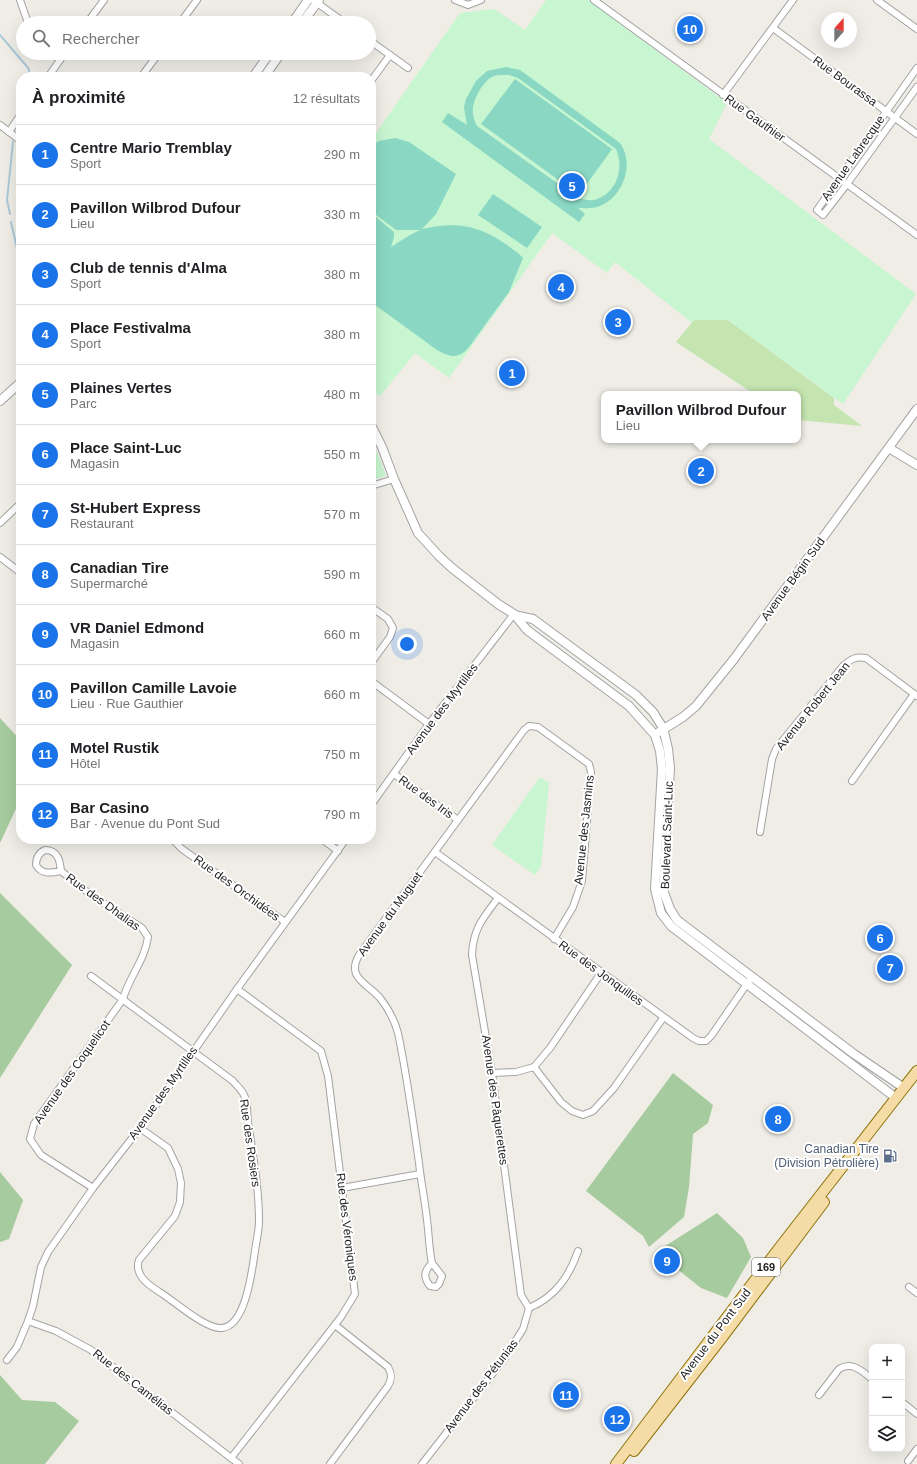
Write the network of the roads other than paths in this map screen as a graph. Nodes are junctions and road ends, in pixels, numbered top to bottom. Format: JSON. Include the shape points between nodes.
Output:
{"nodes":[{"id":1,"x":20,"y":0,"type":"edge"},
{"id":2,"x":104,"y":0,"type":"edge"},
{"id":3,"x":197,"y":0,"type":"edge"},
{"id":4,"x":308,"y":0,"type":"edge"},
{"id":5,"x":455,"y":0,"type":"edge"},
{"id":6,"x":481,"y":0,"type":"edge"},
{"id":7,"x":594,"y":0,"type":"edge"},
{"id":8,"x":793,"y":0,"type":"edge"},
{"id":9,"x":877,"y":0,"type":"edge"},
{"id":10,"x":316,"y":1,"type":"edge"},
{"id":11,"x":26,"y":16,"type":"edge"},
{"id":12,"x":92,"y":16,"type":"edge"},
{"id":13,"x":185,"y":16,"type":"edge"},
{"id":14,"x":297,"y":16,"type":"edge"},
{"id":15,"x":306,"y":16,"type":"edge"},
{"id":16,"x":336,"y":16,"type":"edge"},
{"id":17,"x":773,"y":28,"type":"junction"},
{"id":18,"x":917,"y":29,"type":"edge"},
{"id":19,"x":376,"y":45,"type":"edge"},
{"id":20,"x":390,"y":55,"type":"junction"},
{"id":21,"x":60,"y":60,"type":"edge"},
{"id":22,"x":154,"y":60,"type":"edge"},
{"id":23,"x":265,"y":60,"type":"edge"},
{"id":24,"x":276,"y":60,"type":"edge"},
{"id":25,"x":408,"y":68,"type":"dead end"},
{"id":26,"x":917,"y":68,"type":"edge"},
{"id":27,"x":52,"y":72,"type":"edge"},
{"id":28,"x":145,"y":72,"type":"edge"},
{"id":29,"x":257,"y":72,"type":"edge"},
{"id":30,"x":268,"y":72,"type":"edge"},
{"id":31,"x":376,"y":74,"type":"edge"},
{"id":32,"x":917,"y":87,"type":"edge"},
{"id":33,"x":724,"y":95,"type":"junction"},
{"id":34,"x":886,"y":111,"type":"junction"},
{"id":35,"x":895,"y":118,"type":"junction"},
{"id":36,"x":16,"y":122,"type":"edge"},
{"id":37,"x":0,"y":125,"type":"edge"},
{"id":38,"x":9,"y":132,"type":"junction"},
{"id":39,"x":917,"y":134,"type":"edge"},
{"id":40,"x":16,"y":137,"type":"edge"},
{"id":41,"x":840,"y":179,"type":"junction"},
{"id":42,"x":847,"y":184,"type":"junction"},
{"id":43,"x":917,"y":235,"type":"edge"},
{"id":44,"x":16,"y":387,"type":"edge"},
{"id":45,"x":0,"y":401,"type":"edge"},
{"id":46,"x":917,"y":409,"type":"edge"},
{"id":47,"x":376,"y":435,"type":"edge"},
{"id":48,"x":889,"y":448,"type":"junction"},
{"id":49,"x":917,"y":465,"type":"edge"},
{"id":50,"x":394,"y":479,"type":"junction"},
{"id":51,"x":376,"y":484,"type":"edge"},
{"id":52,"x":16,"y":508,"type":"edge"},
{"id":53,"x":0,"y":522,"type":"edge"},
{"id":54,"x":0,"y":557,"type":"edge"},
{"id":55,"x":16,"y":569,"type":"edge"},
{"id":56,"x":376,"y":610,"type":"edge"},
{"id":57,"x":514,"y":614,"type":"junction"},
{"id":58,"x":376,"y":656,"type":"edge"},
{"id":59,"x":376,"y":685,"type":"edge"},
{"id":60,"x":916,"y":695,"type":"edge"},
{"id":61,"x":429,"y":724,"type":"junction"},
{"id":62,"x":529,"y":726,"type":"joint"},
{"id":63,"x":663,"y":728,"type":"junction"},
{"id":64,"x":655,"y":735,"type":"junction"},
{"id":65,"x":394,"y":774,"type":"junction"},
{"id":66,"x":852,"y":780,"type":"dead end"},
{"id":67,"x":376,"y":798,"type":"edge"},
{"id":68,"x":458,"y":820,"type":"junction"},
{"id":69,"x":760,"y":832,"type":"dead end"},
{"id":70,"x":177,"y":844,"type":"edge"},
{"id":71,"x":329,"y":844,"type":"edge"},
{"id":72,"x":342,"y":844,"type":"edge"},
{"id":73,"x":338,"y":850,"type":"junction"},
{"id":74,"x":435,"y":852,"type":"junction"},
{"id":75,"x":61,"y":871,"type":"junction"},
{"id":76,"x":498,"y":898,"type":"junction"},
{"id":77,"x":285,"y":922,"type":"junction"},
{"id":78,"x":554,"y":939,"type":"junction"},
{"id":79,"x":602,"y":973,"type":"junction"},
{"id":80,"x":91,"y":976,"type":"dead end"},
{"id":81,"x":750,"y":980,"type":"junction"},
{"id":82,"x":237,"y":989,"type":"junction"},
{"id":83,"x":123,"y":999,"type":"junction"},
{"id":84,"x":663,"y":1018,"type":"junction"},
{"id":85,"x":193,"y":1051,"type":"junction"},
{"id":86,"x":534,"y":1067,"type":"junction"},
{"id":87,"x":917,"y":1071,"type":"edge"},
{"id":88,"x":492,"y":1073,"type":"junction"},
{"id":89,"x":917,"y":1082,"type":"edge"},
{"id":90,"x":904,"y":1088,"type":"junction"},
{"id":91,"x":896,"y":1098,"type":"junction"},
{"id":92,"x":140,"y":1128,"type":"junction"},
{"id":93,"x":420,"y":1174,"type":"junction"},
{"id":94,"x":93,"y":1188,"type":"junction"},
{"id":95,"x":342,"y":1188,"type":"junction"},
{"id":96,"x":578,"y":1251,"type":"dead end"},
{"id":97,"x":432,"y":1263,"type":"dead end"},
{"id":98,"x":909,"y":1287,"type":"dead end"},
{"id":99,"x":917,"y":1293,"type":"edge"},
{"id":100,"x":529,"y":1308,"type":"junction"},
{"id":101,"x":28,"y":1320,"type":"junction"},
{"id":102,"x":335,"y":1325,"type":"junction"},
{"id":103,"x":7,"y":1360,"type":"dead end"},
{"id":104,"x":869,"y":1376,"type":"edge"},
{"id":105,"x":819,"y":1395,"type":"dead end"},
{"id":106,"x":905,"y":1404,"type":"edge"},
{"id":107,"x":917,"y":1414,"type":"edge"},
{"id":108,"x":917,"y":1449,"type":"edge"},
{"id":109,"x":231,"y":1458,"type":"junction"},
{"id":110,"x":908,"y":1461,"type":"dead end"},
{"id":111,"x":239,"y":1464,"type":"edge"},
{"id":112,"x":330,"y":1464,"type":"edge"},
{"id":113,"x":422,"y":1464,"type":"edge"},
{"id":114,"x":616,"y":1464,"type":"edge"},
{"id":115,"x":624,"y":1464,"type":"edge"}],
"edges":[{"from":1,"to":11,"type":"street"},
{"from":2,"to":12,"type":"street"},
{"from":3,"to":13,"type":"street"},
{"from":4,"to":14,"type":"street"},
{"from":5,"to":6,"type":"street","via":[[468,5]]},
{"from":7,"to":33,"type":"street","name":"Rue Gauthier"},
{"from":8,"to":17,"type":"street"},
{"from":9,"to":18,"type":"street"},
{"from":10,"to":15,"type":"street"},
{"from":10,"to":16,"type":"street"},
{"from":17,"to":33,"type":"street"},
{"from":17,"to":34,"type":"street","name":"Rue Bourassa"},
{"from":19,"to":20,"type":"street"},
{"from":20,"to":25,"type":"street"},
{"from":20,"to":31,"type":"street"},
{"from":21,"to":27,"type":"street"},
{"from":22,"to":28,"type":"street"},
{"from":23,"to":29,"type":"street"},
{"from":24,"to":30,"type":"street"},
{"from":26,"to":34,"type":"street","name":"Avenue Labrecque"},
{"from":32,"to":35,"type":"street","name":"Avenue Labrecque"},
{"from":33,"to":41,"type":"street","name":"Rue Gauthier"},
{"from":34,"to":35,"type":"street","name":"Rue Bourassa"},
{"from":34,"to":41,"type":"street","name":"Avenue Labrecque"},
{"from":35,"to":39,"type":"street","name":"Rue Bourassa"},
{"from":35,"to":42,"type":"street","name":"Avenue Labrecque"},
{"from":36,"to":38,"type":"street"},
{"from":37,"to":38,"type":"street"},
{"from":38,"to":40,"type":"street"},
{"from":41,"to":42,"type":"street","name":"Rue Gauthier"},
{"from":41,"to":42,"type":"street","name":"Avenue Labrecque","via":[[817,210],[823,215]]},
{"from":42,"to":43,"type":"street","name":"Rue Gauthier"},
{"from":44,"to":45,"type":"street"},
{"from":46,"to":48,"type":"street","name":"Avenue Bégin Sud"},
{"from":47,"to":50,"type":"street","name":"Boulevard Saint-Luc"},
{"from":48,"to":49,"type":"street"},
{"from":48,"to":63,"type":"street","name":"Avenue Bégin Sud","via":[[696,706]]},
{"from":50,"to":51,"type":"street"},
{"from":50,"to":57,"type":"street","name":"Boulevard Saint-Luc","via":[[418,533],[452,568]]},
{"from":52,"to":53,"type":"street"},
{"from":54,"to":55,"type":"street"},
{"from":56,"to":58,"type":"street","via":[[388,618],[392,628],[390,637]]},
{"from":57,"to":61,"type":"street","name":"Avenue des Myrtilles"},
{"from":57,"to":63,"type":"street","name":"Boulevard Saint-Luc","via":[[533,619],[636,695],[653,712]]},
{"from":57,"to":64,"type":"street","name":"Boulevard Saint-Luc","via":[[527,630],[629,706]]},
{"from":59,"to":61,"type":"street"},
{"from":60,"to":66,"type":"street"},
{"from":60,"to":69,"type":"street","name":"Avenue Robert Jean","via":[[866,658],[851,659],[843,666],[776,749],[772,759]]},
{"from":61,"to":65,"type":"street","name":"Avenue des Myrtilles"},
{"from":62,"to":68,"type":"street","name":"Avenue du Muguet"},
{"from":62,"to":78,"type":"street","name":"Avenue des Jasmins","via":[[538,726],[589,764],[592,772],[582,881],[573,907]]},
{"from":63,"to":64,"type":"street","name":"Avenue Bégin Sud"},
{"from":63,"to":81,"type":"street","name":"Boulevard Saint-Luc","via":[[670,768],[663,883],[666,899],[677,920]]},
{"from":64,"to":81,"type":"street","name":"Boulevard Saint-Luc","via":[[662,769],[656,898],[671,926]]},
{"from":65,"to":67,"type":"street","name":"Avenue des Myrtilles"},
{"from":65,"to":68,"type":"street","name":"Rue des Iris"},
{"from":68,"to":74,"type":"street","name":"Avenue du Muguet"},
{"from":70,"to":77,"type":"street","name":"Rue des Orchidées"},
{"from":71,"to":73,"type":"street"},
{"from":72,"to":73,"type":"street","name":"Avenue des Myrtilles"},
{"from":73,"to":77,"type":"street","name":"Avenue des Myrtilles"},
{"from":74,"to":76,"type":"street","name":"Rue des Jonquilles"},
{"from":74,"to":93,"type":"street","name":"Avenue du Muguet","via":[[355,963],[355,970],[362,983],[385,1005],[396,1028]]},
{"from":75,"to":75,"type":"street","name":"Rue des Dhalias","via":[[58,857],[53,852],[45,850],[39,854],[36,865],[41,871]]},
{"from":75,"to":83,"type":"street","name":"Rue des Dhalias","via":[[90,894],[142,928],[148,937],[146,949],[127,985]]},
{"from":76,"to":78,"type":"street","name":"Rue des Jonquilles"},
{"from":76,"to":88,"type":"street","name":"Avenue des Pâquerettes","via":[[480,923],[472,941],[472,955]]},
{"from":77,"to":82,"type":"street","name":"Avenue des Myrtilles"},
{"from":78,"to":79,"type":"street","name":"Rue des Jonquilles"},
{"from":79,"to":84,"type":"street","name":"Rue des Jonquilles"},
{"from":79,"to":86,"type":"street"},
{"from":80,"to":83,"type":"street","name":"Rue des Rosiers"},
{"from":81,"to":84,"type":"street","name":"Rue des Jonquilles","via":[[706,1041],[692,1038]]},
{"from":81,"to":90,"type":"street","name":"Boulevard Saint-Luc"},
{"from":81,"to":91,"type":"street","name":"Boulevard Saint-Luc"},
{"from":82,"to":85,"type":"street","name":"Avenue des Myrtilles"},
{"from":82,"to":95,"type":"street","name":"Rue des Véroniques","via":[[320,1051],[328,1076]]},
{"from":83,"to":85,"type":"street","name":"Rue des Rosiers"},
{"from":83,"to":94,"type":"street","name":"Avenue des Coquelicot","via":[[34,1124],[30,1139],[41,1155]]},
{"from":84,"to":86,"type":"street","via":[[614,1088],[593,1111],[583,1114],[572,1111],[561,1102]]},
{"from":85,"to":92,"type":"street","name":"Avenue des Myrtilles"},
{"from":85,"to":92,"type":"street","name":"Rue des Rosiers","via":[[233,1081],[244,1095],[258,1202],[259,1223],[246,1300],[242,1311],[224,1328],[214,1328],[199,1319],[153,1288],[140,1273],[139,1260],[174,1216],[180,1202],[178,1169],[168,1148]]},
{"from":86,"to":88,"type":"street","via":[[516,1072]]},
{"from":87,"to":90,"type":"main road","name":"Avenue du Pont Sud","number":"169"},
{"from":88,"to":100,"type":"street","name":"Avenue des Pâquerettes","via":[[521,1295]]},
{"from":89,"to":115,"type":"main road","name":"Avenue du Pont Sud","number":"169"},
{"from":90,"to":91,"type":"main road","name":"Avenue du Pont Sud","number":"169"},
{"from":91,"to":114,"type":"main road","name":"Avenue du Pont Sud","number":"169"},
{"from":92,"to":94,"type":"street","name":"Avenue des Myrtilles"},
{"from":93,"to":95,"type":"street"},
{"from":93,"to":97,"type":"street","name":"Avenue du Muguet"},
{"from":94,"to":101,"type":"street","name":"Avenue des Myrtilles","via":[[48,1252]]},
{"from":95,"to":102,"type":"street","name":"Rue des Véroniques","via":[[355,1294]]},
{"from":96,"to":100,"type":"street","via":[[569,1273],[560,1286],[549,1297]]},
{"from":98,"to":99,"type":"street"},
{"from":100,"to":113,"type":"street","name":"Avenue des Pétunias","via":[[523,1328],[504,1359]]},
{"from":101,"to":103,"type":"street","name":"Avenue des Myrtilles","via":[[17,1347]]},
{"from":101,"to":109,"type":"street","name":"Rue des Camélias","via":[[56,1331],[91,1350]]},
{"from":102,"to":109,"type":"street","name":"Rue des Véroniques"},
{"from":102,"to":112,"type":"street","via":[[388,1367],[392,1374],[388,1386]]},
{"from":104,"to":105,"type":"street","via":[[853,1366],[843,1366]]},
{"from":106,"to":107,"type":"street"},
{"from":108,"to":110,"type":"street"},
{"from":109,"to":111,"type":"street"}]}
